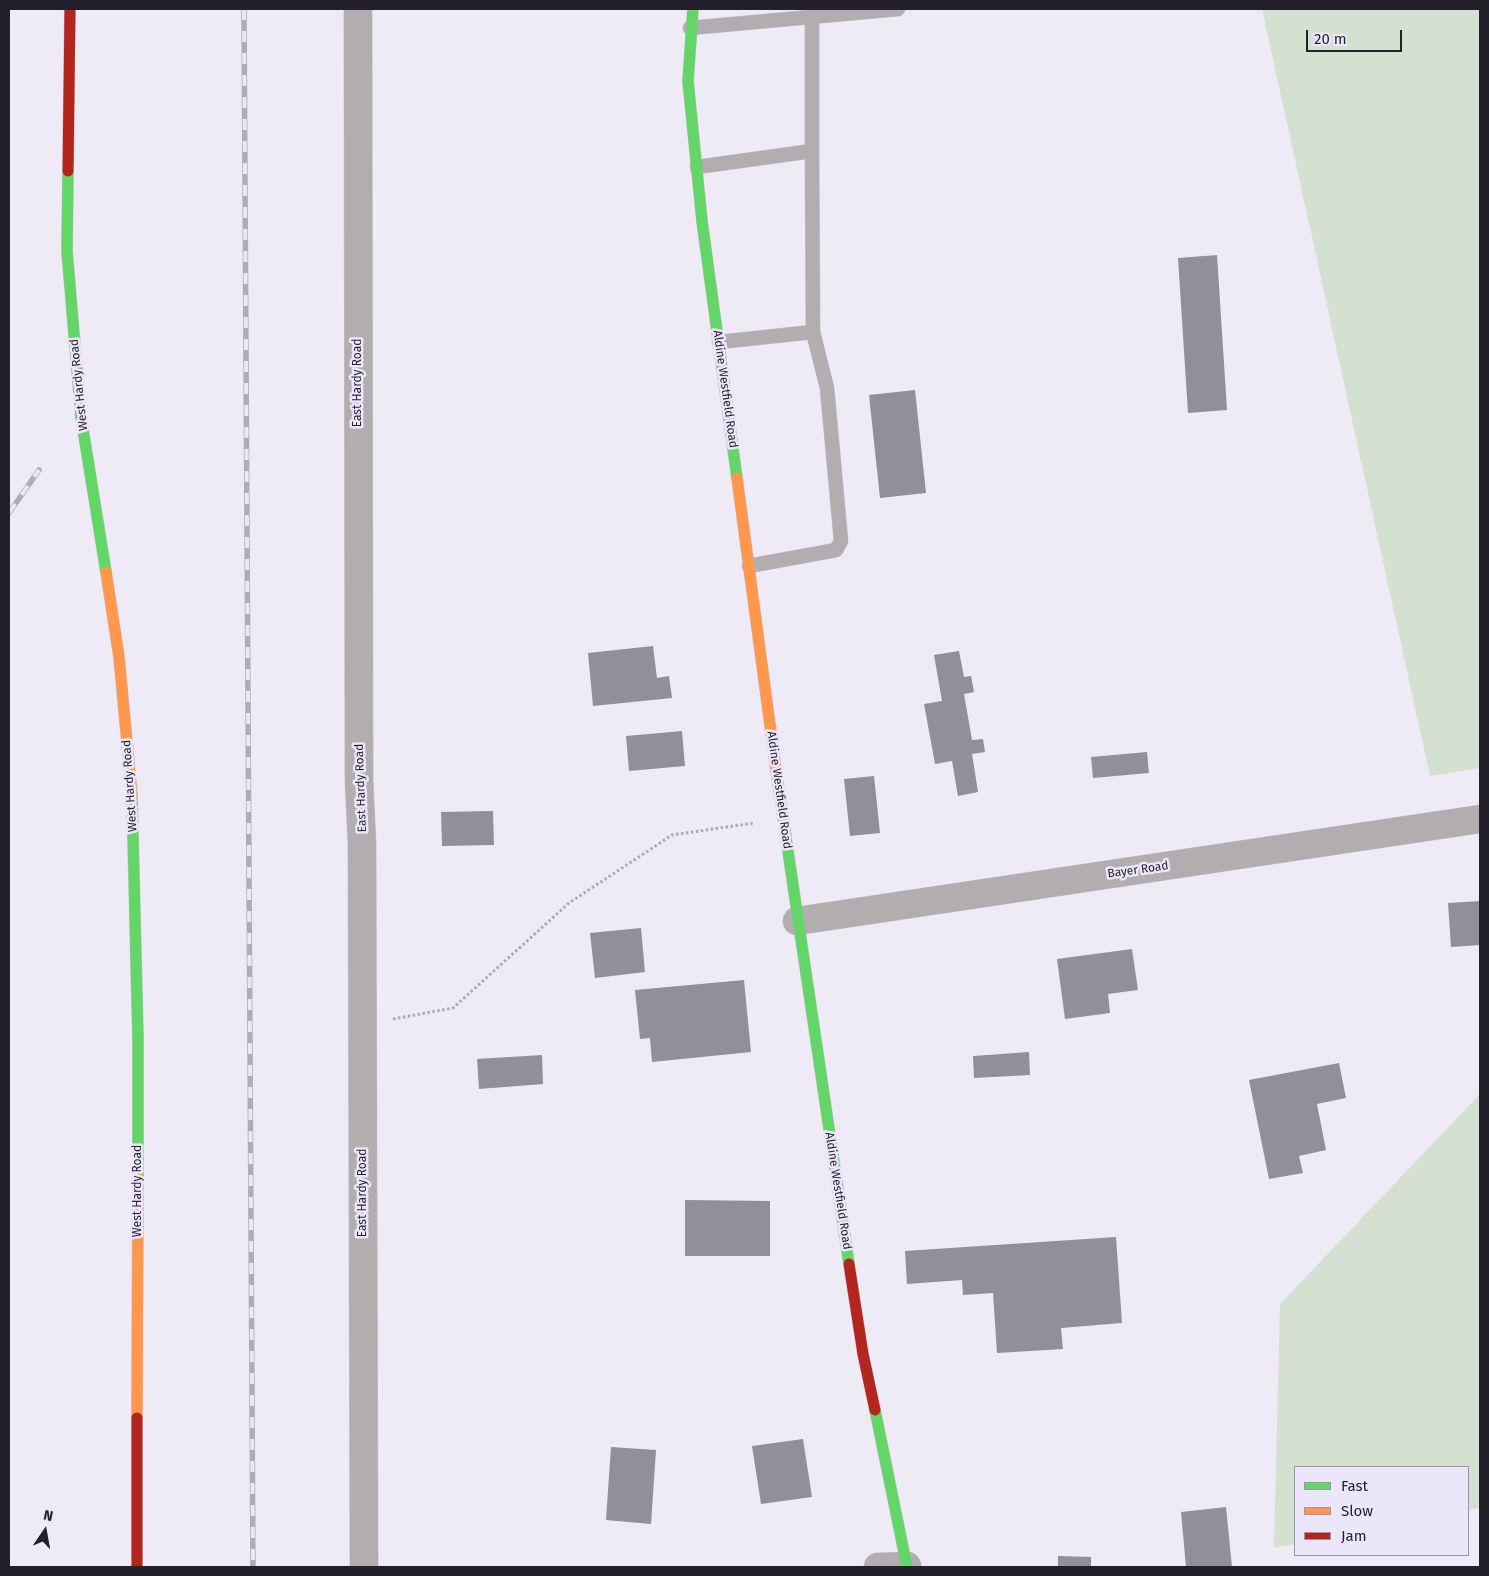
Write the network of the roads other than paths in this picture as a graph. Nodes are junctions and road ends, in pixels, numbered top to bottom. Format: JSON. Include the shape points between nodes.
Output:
{"nodes":[{"id":1,"x":70,"y":9,"type":"edge"},
{"id":2,"x":358,"y":9,"type":"edge"},
{"id":3,"x":693,"y":9,"type":"edge"},
{"id":4,"x":898,"y":9,"type":"edge"},
{"id":5,"x":812,"y":17,"type":"junction"},
{"id":6,"x":690,"y":28,"type":"junction"},
{"id":7,"x":812,"y":151,"type":"junction"},
{"id":8,"x":697,"y":167,"type":"junction"},
{"id":9,"x":813,"y":332,"type":"junction"},
{"id":10,"x":719,"y":342,"type":"junction"},
{"id":11,"x":749,"y":566,"type":"junction"},
{"id":12,"x":1480,"y":819,"type":"edge"},
{"id":13,"x":797,"y":921,"type":"junction"},
{"id":14,"x":137,"y":1567,"type":"edge"},
{"id":15,"x":364,"y":1567,"type":"edge"},
{"id":16,"x":878,"y":1567,"type":"edge"},
{"id":17,"x":907,"y":1567,"type":"edge"}],
"edges":[{"from":1,"to":14,"type":"main road","name":"West Hardy Road","via":[[66,252],[81,416],[120,657],[132,791],[138,1039]]},
{"from":2,"to":15,"type":"street","name":"East Hardy Road"},
{"from":3,"to":6,"type":"main road","name":"Aldine Westfield Road"},
{"from":4,"to":5,"type":"lane"},
{"from":5,"to":6,"type":"lane"},
{"from":5,"to":7,"type":"lane"},
{"from":6,"to":8,"type":"main road","name":"Aldine Westfield Road","via":[[688,81]]},
{"from":7,"to":8,"type":"lane"},
{"from":7,"to":9,"type":"lane"},
{"from":8,"to":10,"type":"main road","name":"Aldine Westfield Road"},
{"from":9,"to":10,"type":"lane"},
{"from":9,"to":11,"type":"lane","via":[[827,388],[841,541],[836,550]]},
{"from":10,"to":11,"type":"main road","name":"Aldine Westfield Road"},
{"from":11,"to":13,"type":"main road","name":"Aldine Westfield Road"},
{"from":12,"to":13,"type":"street","name":"Bayer Road"},
{"from":13,"to":17,"type":"main road","name":"Aldine Westfield Road","via":[[863,1354]]},
{"from":16,"to":17,"type":"street"}]}
